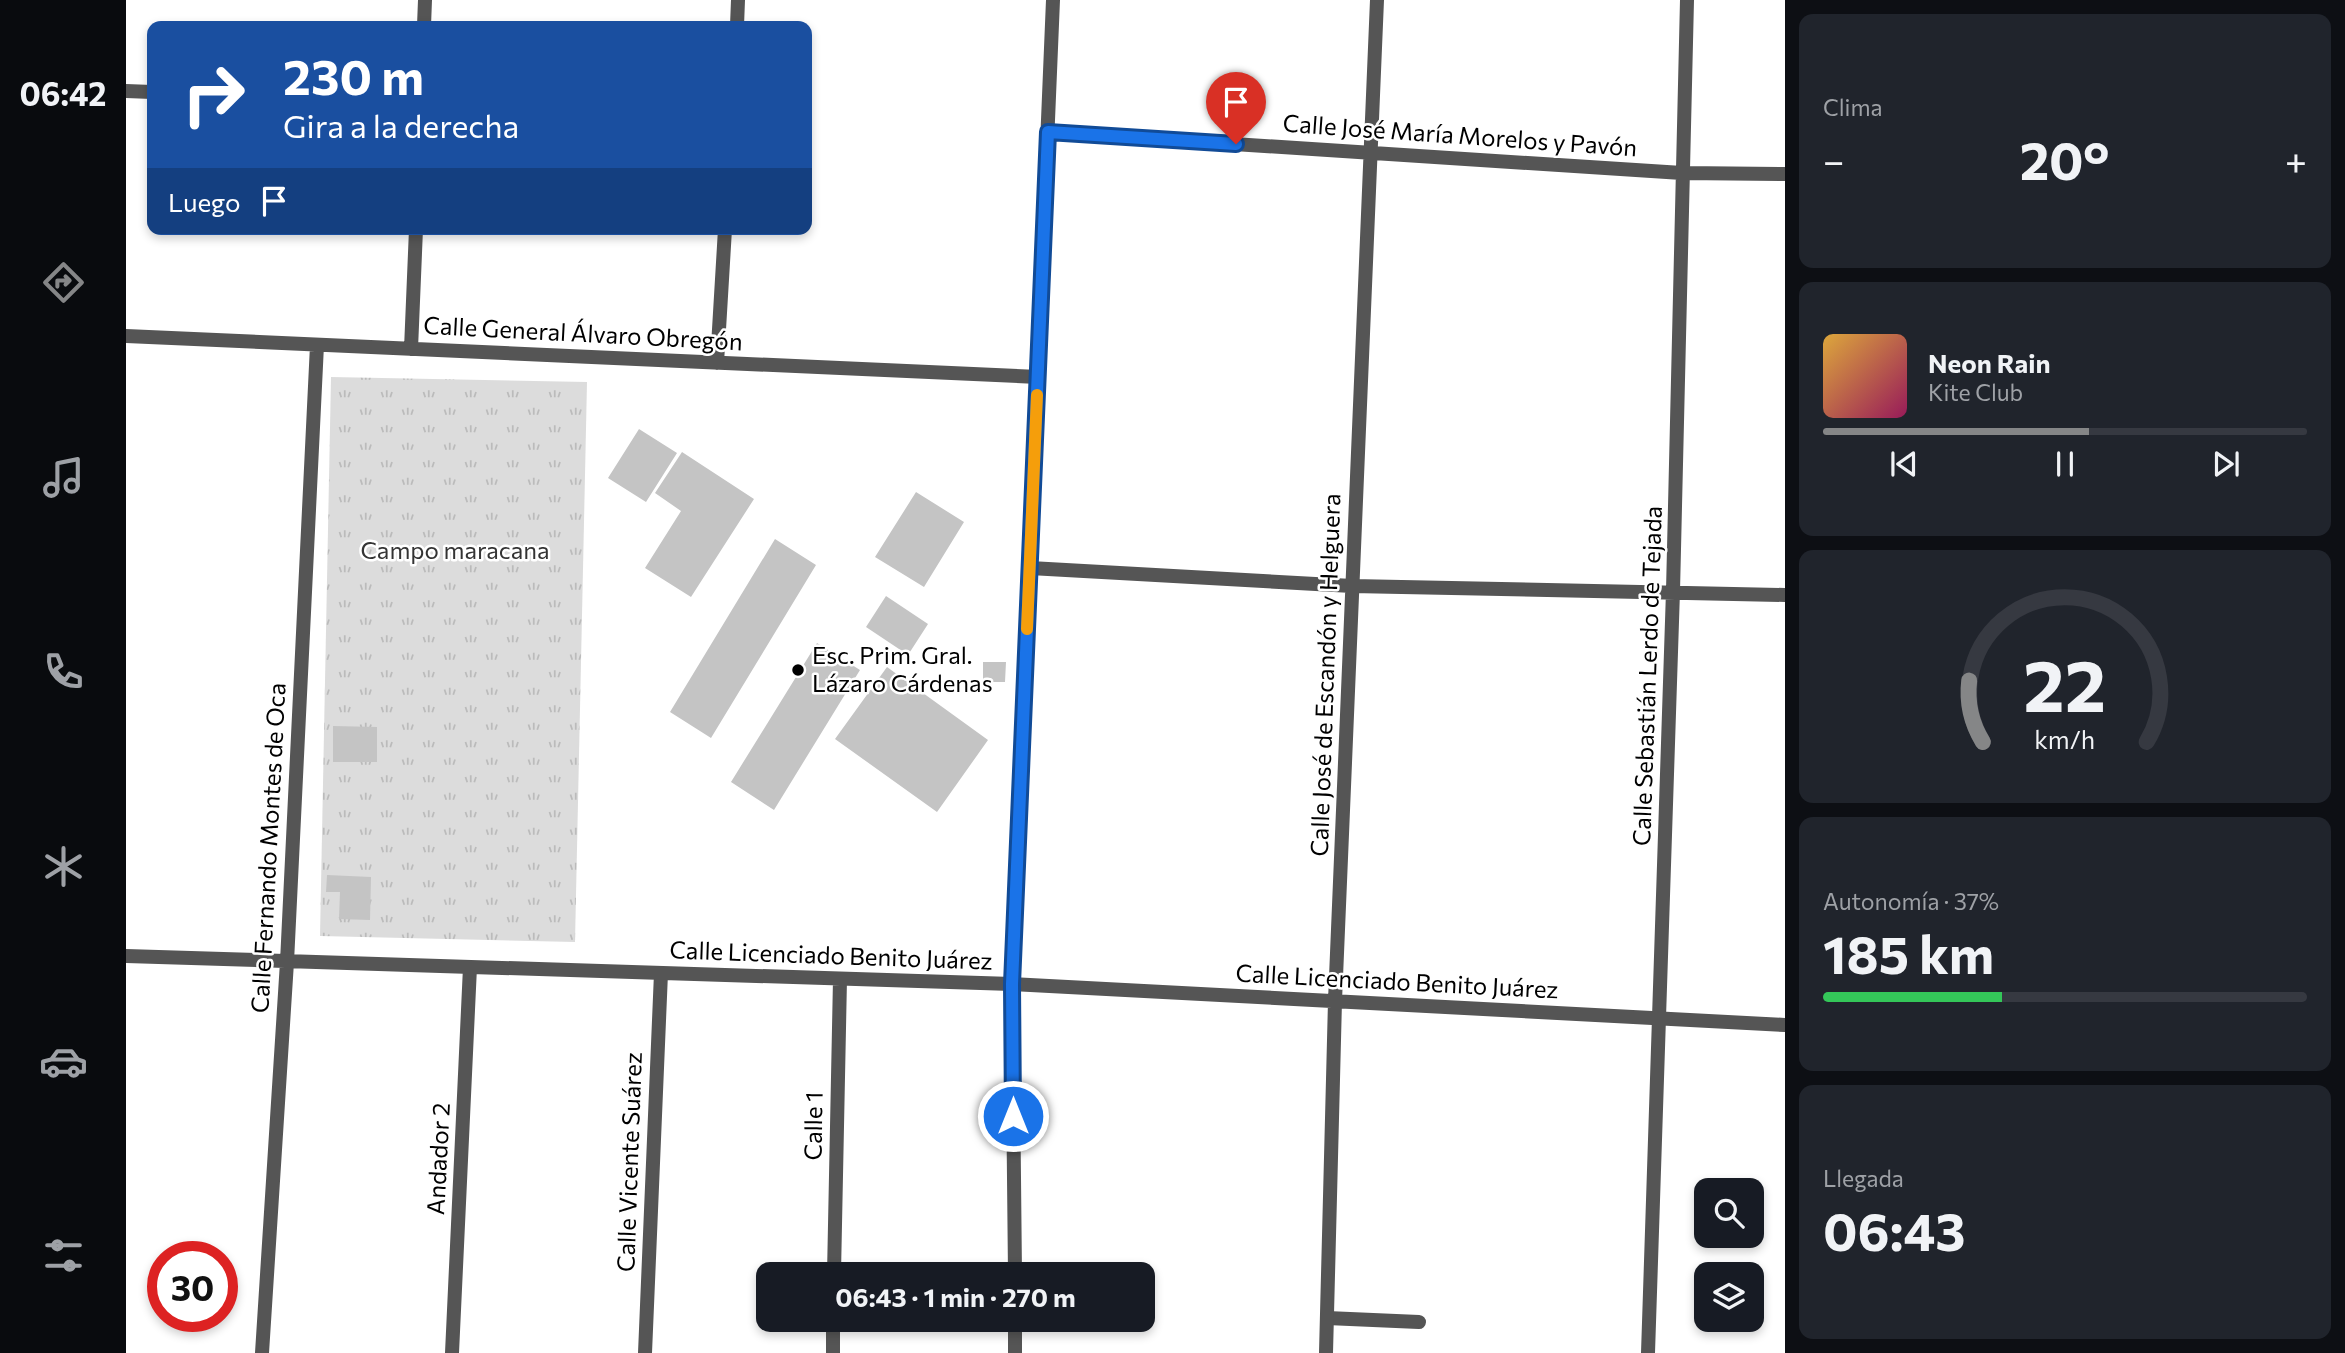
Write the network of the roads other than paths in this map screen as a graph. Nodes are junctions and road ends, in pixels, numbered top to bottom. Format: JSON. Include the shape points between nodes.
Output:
{"nodes":[{"id":1,"x":425,"y":0,"type":"edge"},
{"id":2,"x":738,"y":0,"type":"edge"},
{"id":3,"x":1053,"y":0,"type":"edge"},
{"id":4,"x":1377,"y":0,"type":"edge"},
{"id":5,"x":1687,"y":0,"type":"edge"},
{"id":6,"x":424,"y":21,"type":"edge"},
{"id":7,"x":737,"y":21,"type":"edge"},
{"id":8,"x":126,"y":91,"type":"edge"},
{"id":9,"x":147,"y":92,"type":"edge"},
{"id":10,"x":1048,"y":132,"type":"junction"},
{"id":11,"x":1371,"y":153,"type":"junction"},
{"id":12,"x":1682,"y":173,"type":"junction"},
{"id":13,"x":1785,"y":174,"type":"edge"},
{"id":14,"x":416,"y":235,"type":"edge"},
{"id":15,"x":724,"y":235,"type":"edge"},
{"id":16,"x":126,"y":336,"type":"edge"},
{"id":17,"x":317,"y":345,"type":"junction"},
{"id":18,"x":411,"y":349,"type":"junction"},
{"id":19,"x":717,"y":363,"type":"junction"},
{"id":20,"x":1038,"y":377,"type":"junction"},
{"id":21,"x":1030,"y":568,"type":"junction"},
{"id":22,"x":1352,"y":586,"type":"junction"},
{"id":23,"x":1673,"y":591,"type":"junction"},
{"id":24,"x":1785,"y":595,"type":"edge"},
{"id":25,"x":126,"y":956,"type":"edge"},
{"id":26,"x":287,"y":962,"type":"junction"},
{"id":27,"x":470,"y":967,"type":"junction"},
{"id":28,"x":661,"y":973,"type":"junction"},
{"id":29,"x":839,"y":979,"type":"junction"},
{"id":30,"x":1012,"y":984,"type":"junction"},
{"id":31,"x":1335,"y":1001,"type":"junction"},
{"id":32,"x":1660,"y":1018,"type":"junction"},
{"id":33,"x":1785,"y":1025,"type":"edge"},
{"id":34,"x":834,"y":1262,"type":"edge"},
{"id":35,"x":1015,"y":1262,"type":"edge"},
{"id":36,"x":1327,"y":1318,"type":"junction"},
{"id":37,"x":1419,"y":1322,"type":"dead end"},
{"id":38,"x":833,"y":1332,"type":"edge"},
{"id":39,"x":1015,"y":1332,"type":"edge"},
{"id":40,"x":262,"y":1353,"type":"edge"},
{"id":41,"x":453,"y":1353,"type":"edge"},
{"id":42,"x":645,"y":1353,"type":"edge"},
{"id":43,"x":833,"y":1353,"type":"edge"},
{"id":44,"x":1015,"y":1353,"type":"edge"},
{"id":45,"x":1326,"y":1353,"type":"edge"},
{"id":46,"x":1648,"y":1353,"type":"edge"}],
"edges":[{"from":1,"to":6,"type":"street"},
{"from":2,"to":7,"type":"street"},
{"from":3,"to":10,"type":"street"},
{"from":4,"to":11,"type":"street","name":"Calle José de Escandón y Helguera"},
{"from":5,"to":12,"type":"street","name":"Calle Sebastián Lerdo de Tejada"},
{"from":8,"to":9,"type":"street"},
{"from":10,"to":11,"type":"street","name":"Calle José María Morelos y Pavón"},
{"from":10,"to":20,"type":"street"},
{"from":11,"to":12,"type":"street","name":"Calle José María Morelos y Pavón"},
{"from":11,"to":22,"type":"street","name":"Calle José de Escandón y Helguera"},
{"from":12,"to":13,"type":"street","name":"Calle José María Morelos y Pavón"},
{"from":12,"to":23,"type":"street","name":"Calle Sebastián Lerdo de Tejada"},
{"from":14,"to":18,"type":"street"},
{"from":15,"to":19,"type":"street"},
{"from":16,"to":17,"type":"street","name":"Calle General Álvaro Obregón"},
{"from":17,"to":18,"type":"street","name":"Calle General Álvaro Obregón"},
{"from":17,"to":26,"type":"street","name":"Calle Fernando Montes de Oca"},
{"from":18,"to":19,"type":"street","name":"Calle General Álvaro Obregón"},
{"from":19,"to":20,"type":"street","name":"Calle General Álvaro Obregón"},
{"from":20,"to":21,"type":"street"},
{"from":21,"to":22,"type":"street"},
{"from":21,"to":30,"type":"street"},
{"from":22,"to":23,"type":"street"},
{"from":22,"to":31,"type":"street","name":"Calle José de Escandón y Helguera"},
{"from":23,"to":24,"type":"street"},
{"from":23,"to":32,"type":"street","name":"Calle Sebastián Lerdo de Tejada"},
{"from":25,"to":26,"type":"street","name":"Calle Licenciado Benito Juárez"},
{"from":26,"to":27,"type":"street","name":"Calle Licenciado Benito Juárez"},
{"from":26,"to":40,"type":"street","name":"Calle Fernando Montes de Oca"},
{"from":27,"to":28,"type":"street","name":"Calle Licenciado Benito Juárez"},
{"from":27,"to":41,"type":"street","name":"Andador 2"},
{"from":28,"to":29,"type":"street","name":"Calle Licenciado Benito Juárez"},
{"from":28,"to":42,"type":"street","name":"Calle Vicente Suárez"},
{"from":29,"to":30,"type":"street","name":"Calle Licenciado Benito Juárez"},
{"from":29,"to":34,"type":"street","name":"Calle 1"},
{"from":30,"to":31,"type":"street","name":"Calle Licenciado Benito Juárez"},
{"from":30,"to":35,"type":"street"},
{"from":31,"to":32,"type":"street","name":"Calle Licenciado Benito Juárez"},
{"from":31,"to":36,"type":"street","name":"Calle José de Escandón y Helguera"},
{"from":32,"to":33,"type":"street","name":"Calle Licenciado Benito Juárez"},
{"from":32,"to":46,"type":"street","name":"Calle Sebastián Lerdo de Tejada"},
{"from":36,"to":37,"type":"street"},
{"from":36,"to":45,"type":"street","name":"Calle José de Escandón y Helguera"},
{"from":38,"to":43,"type":"street"},
{"from":39,"to":44,"type":"street"}]}
